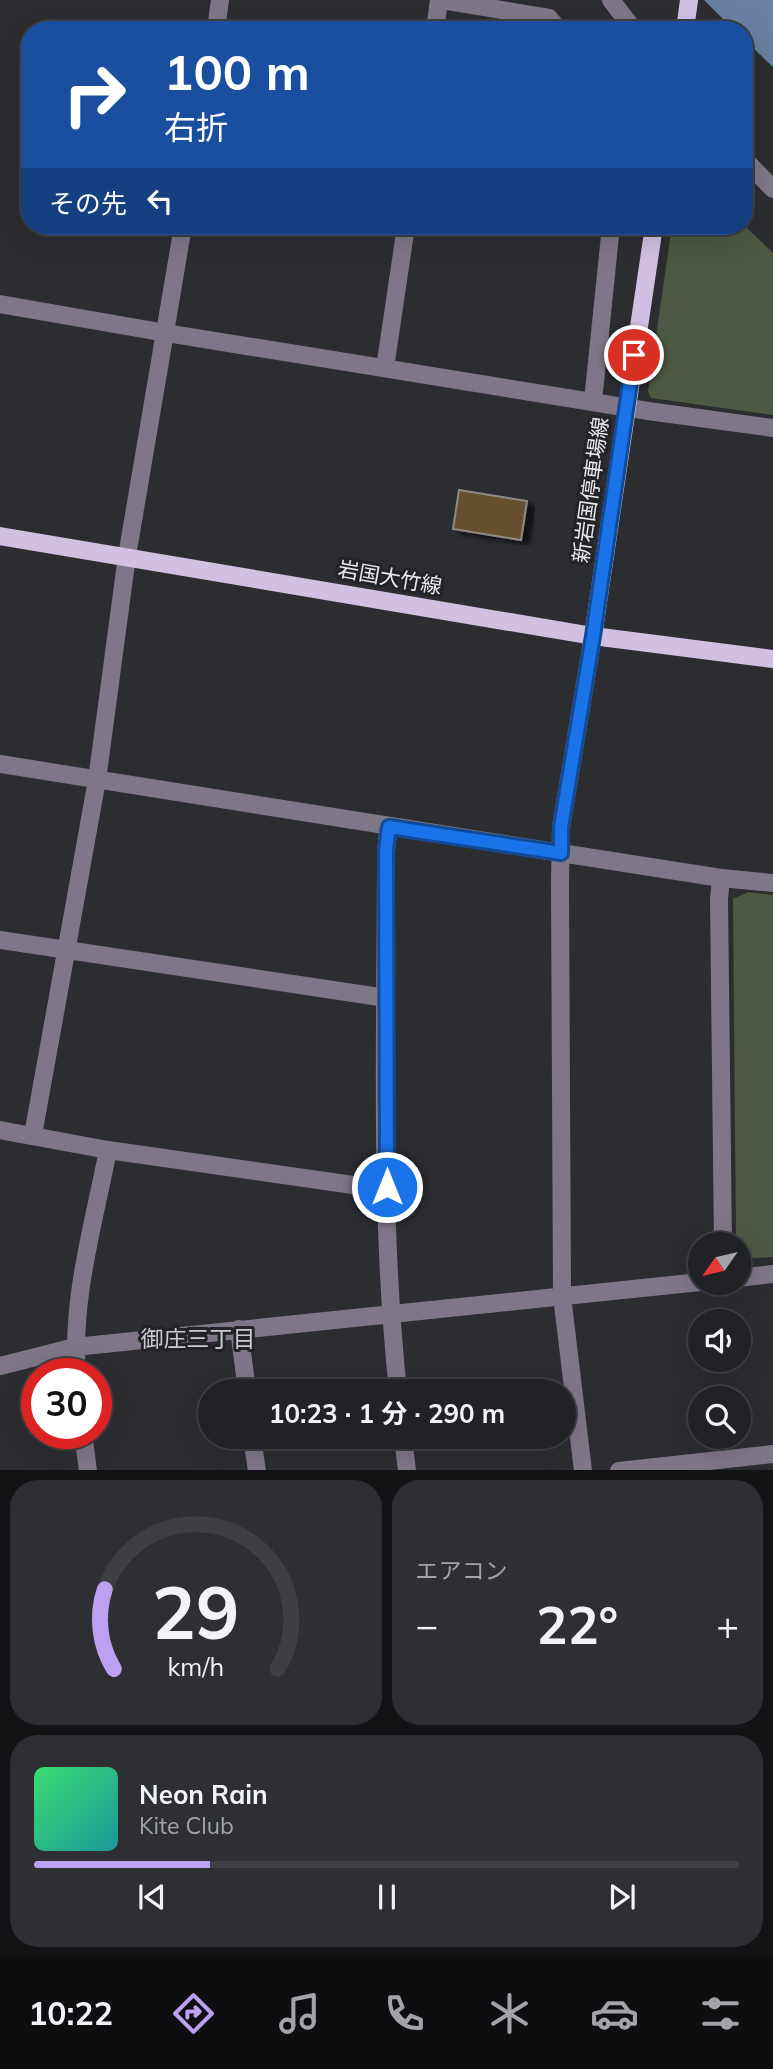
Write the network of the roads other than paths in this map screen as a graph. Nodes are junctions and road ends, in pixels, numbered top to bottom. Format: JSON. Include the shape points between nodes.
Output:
{"nodes":[{"id":1,"x":220,"y":0,"type":"edge"},
{"id":2,"x":441,"y":0,"type":"edge"},
{"id":3,"x":611,"y":0,"type":"edge"},
{"id":4,"x":689,"y":0,"type":"edge"},
{"id":5,"x":217,"y":21,"type":"edge"},
{"id":6,"x":437,"y":21,"type":"edge"},
{"id":7,"x":551,"y":21,"type":"edge"},
{"id":8,"x":627,"y":21,"type":"edge"},
{"id":9,"x":686,"y":21,"type":"edge"},
{"id":10,"x":753,"y":168,"type":"edge"},
{"id":11,"x":773,"y":189,"type":"edge"},
{"id":12,"x":182,"y":235,"type":"edge"},
{"id":13,"x":405,"y":235,"type":"edge"},
{"id":14,"x":610,"y":235,"type":"edge"},
{"id":15,"x":653,"y":235,"type":"edge"},
{"id":16,"x":0,"y":304,"type":"edge"},
{"id":17,"x":166,"y":333,"type":"junction"},
{"id":18,"x":385,"y":368,"type":"junction"},
{"id":19,"x":593,"y":401,"type":"junction"},
{"id":20,"x":625,"y":406,"type":"junction"},
{"id":21,"x":773,"y":428,"type":"edge"},
{"id":22,"x":0,"y":536,"type":"edge"},
{"id":23,"x":127,"y":556,"type":"junction"},
{"id":24,"x":593,"y":636,"type":"junction"},
{"id":25,"x":773,"y":659,"type":"edge"},
{"id":26,"x":0,"y":764,"type":"edge"},
{"id":27,"x":97,"y":780,"type":"junction"},
{"id":28,"x":389,"y":827,"type":"junction"},
{"id":29,"x":561,"y":853,"type":"junction"},
{"id":30,"x":721,"y":878,"type":"junction"},
{"id":31,"x":773,"y":883,"type":"edge"},
{"id":32,"x":0,"y":940,"type":"edge"},
{"id":33,"x":68,"y":952,"type":"junction"},
{"id":34,"x":386,"y":998,"type":"junction"},
{"id":35,"x":0,"y":1130,"type":"edge"},
{"id":36,"x":33,"y":1135,"type":"junction"},
{"id":37,"x":108,"y":1150,"type":"junction"},
{"id":38,"x":387,"y":1187,"type":"junction"},
{"id":39,"x":723,"y":1232,"type":"edge"},
{"id":40,"x":773,"y":1274,"type":"edge"},
{"id":41,"x":751,"y":1277,"type":"edge"},
{"id":42,"x":688,"y":1283,"type":"edge"},
{"id":43,"x":562,"y":1296,"type":"junction"},
{"id":44,"x":390,"y":1314,"type":"junction"},
{"id":45,"x":239,"y":1329,"type":"junction"},
{"id":46,"x":75,"y":1347,"type":"junction"},
{"id":47,"x":75,"y":1358,"type":"edge"},
{"id":48,"x":0,"y":1366,"type":"edge"},
{"id":49,"x":245,"y":1379,"type":"edge"},
{"id":50,"x":397,"y":1379,"type":"edge"},
{"id":51,"x":85,"y":1449,"type":"edge"},
{"id":52,"x":254,"y":1449,"type":"edge"},
{"id":53,"x":404,"y":1449,"type":"edge"},
{"id":54,"x":773,"y":1454,"type":"edge"},
{"id":55,"x":88,"y":1470,"type":"edge"},
{"id":56,"x":257,"y":1470,"type":"edge"},
{"id":57,"x":407,"y":1470,"type":"edge"},
{"id":58,"x":583,"y":1470,"type":"edge"},
{"id":59,"x":628,"y":1470,"type":"edge"}],
"edges":[{"from":1,"to":5,"type":"street"},
{"from":2,"to":6,"type":"street"},
{"from":2,"to":7,"type":"street"},
{"from":3,"to":8,"type":"street"},
{"from":4,"to":9,"type":"main road"},
{"from":10,"to":11,"type":"street"},
{"from":12,"to":17,"type":"street"},
{"from":13,"to":18,"type":"street"},
{"from":14,"to":19,"type":"street"},
{"from":15,"to":20,"type":"main road","name":"新岩国停車場線"},
{"from":16,"to":17,"type":"street"},
{"from":17,"to":18,"type":"street"},
{"from":17,"to":23,"type":"street"},
{"from":18,"to":19,"type":"street"},
{"from":19,"to":20,"type":"street"},
{"from":20,"to":21,"type":"street"},
{"from":20,"to":24,"type":"main road","name":"新岩国停車場線"},
{"from":22,"to":23,"type":"main road","name":"岩国大竹線"},
{"from":23,"to":24,"type":"main road","name":"岩国大竹線"},
{"from":23,"to":27,"type":"street"},
{"from":24,"to":25,"type":"main road","name":"岩国大竹線"},
{"from":24,"to":29,"type":"street","via":[[561,827]]},
{"from":26,"to":27,"type":"street"},
{"from":27,"to":28,"type":"street"},
{"from":27,"to":33,"type":"street"},
{"from":28,"to":29,"type":"street"},
{"from":28,"to":34,"type":"street"},
{"from":29,"to":30,"type":"street"},
{"from":29,"to":43,"type":"street"},
{"from":30,"to":31,"type":"street"},
{"from":30,"to":39,"type":"street"},
{"from":32,"to":33,"type":"street"},
{"from":33,"to":34,"type":"street"},
{"from":33,"to":36,"type":"street"},
{"from":34,"to":38,"type":"street"},
{"from":35,"to":36,"type":"street"},
{"from":36,"to":37,"type":"street"},
{"from":37,"to":38,"type":"street","via":[[366,1188]]},
{"from":37,"to":46,"type":"street","via":[[77,1311]]},
{"from":38,"to":44,"type":"street"},
{"from":40,"to":41,"type":"street"},
{"from":42,"to":43,"type":"street"},
{"from":43,"to":44,"type":"street"},
{"from":43,"to":58,"type":"street"},
{"from":44,"to":45,"type":"street"},
{"from":44,"to":50,"type":"street"},
{"from":45,"to":46,"type":"street"},
{"from":45,"to":49,"type":"street"},
{"from":46,"to":47,"type":"street"},
{"from":46,"to":48,"type":"street"},
{"from":51,"to":55,"type":"street"},
{"from":52,"to":56,"type":"street"},
{"from":53,"to":57,"type":"street"},
{"from":54,"to":59,"type":"street"}]}
